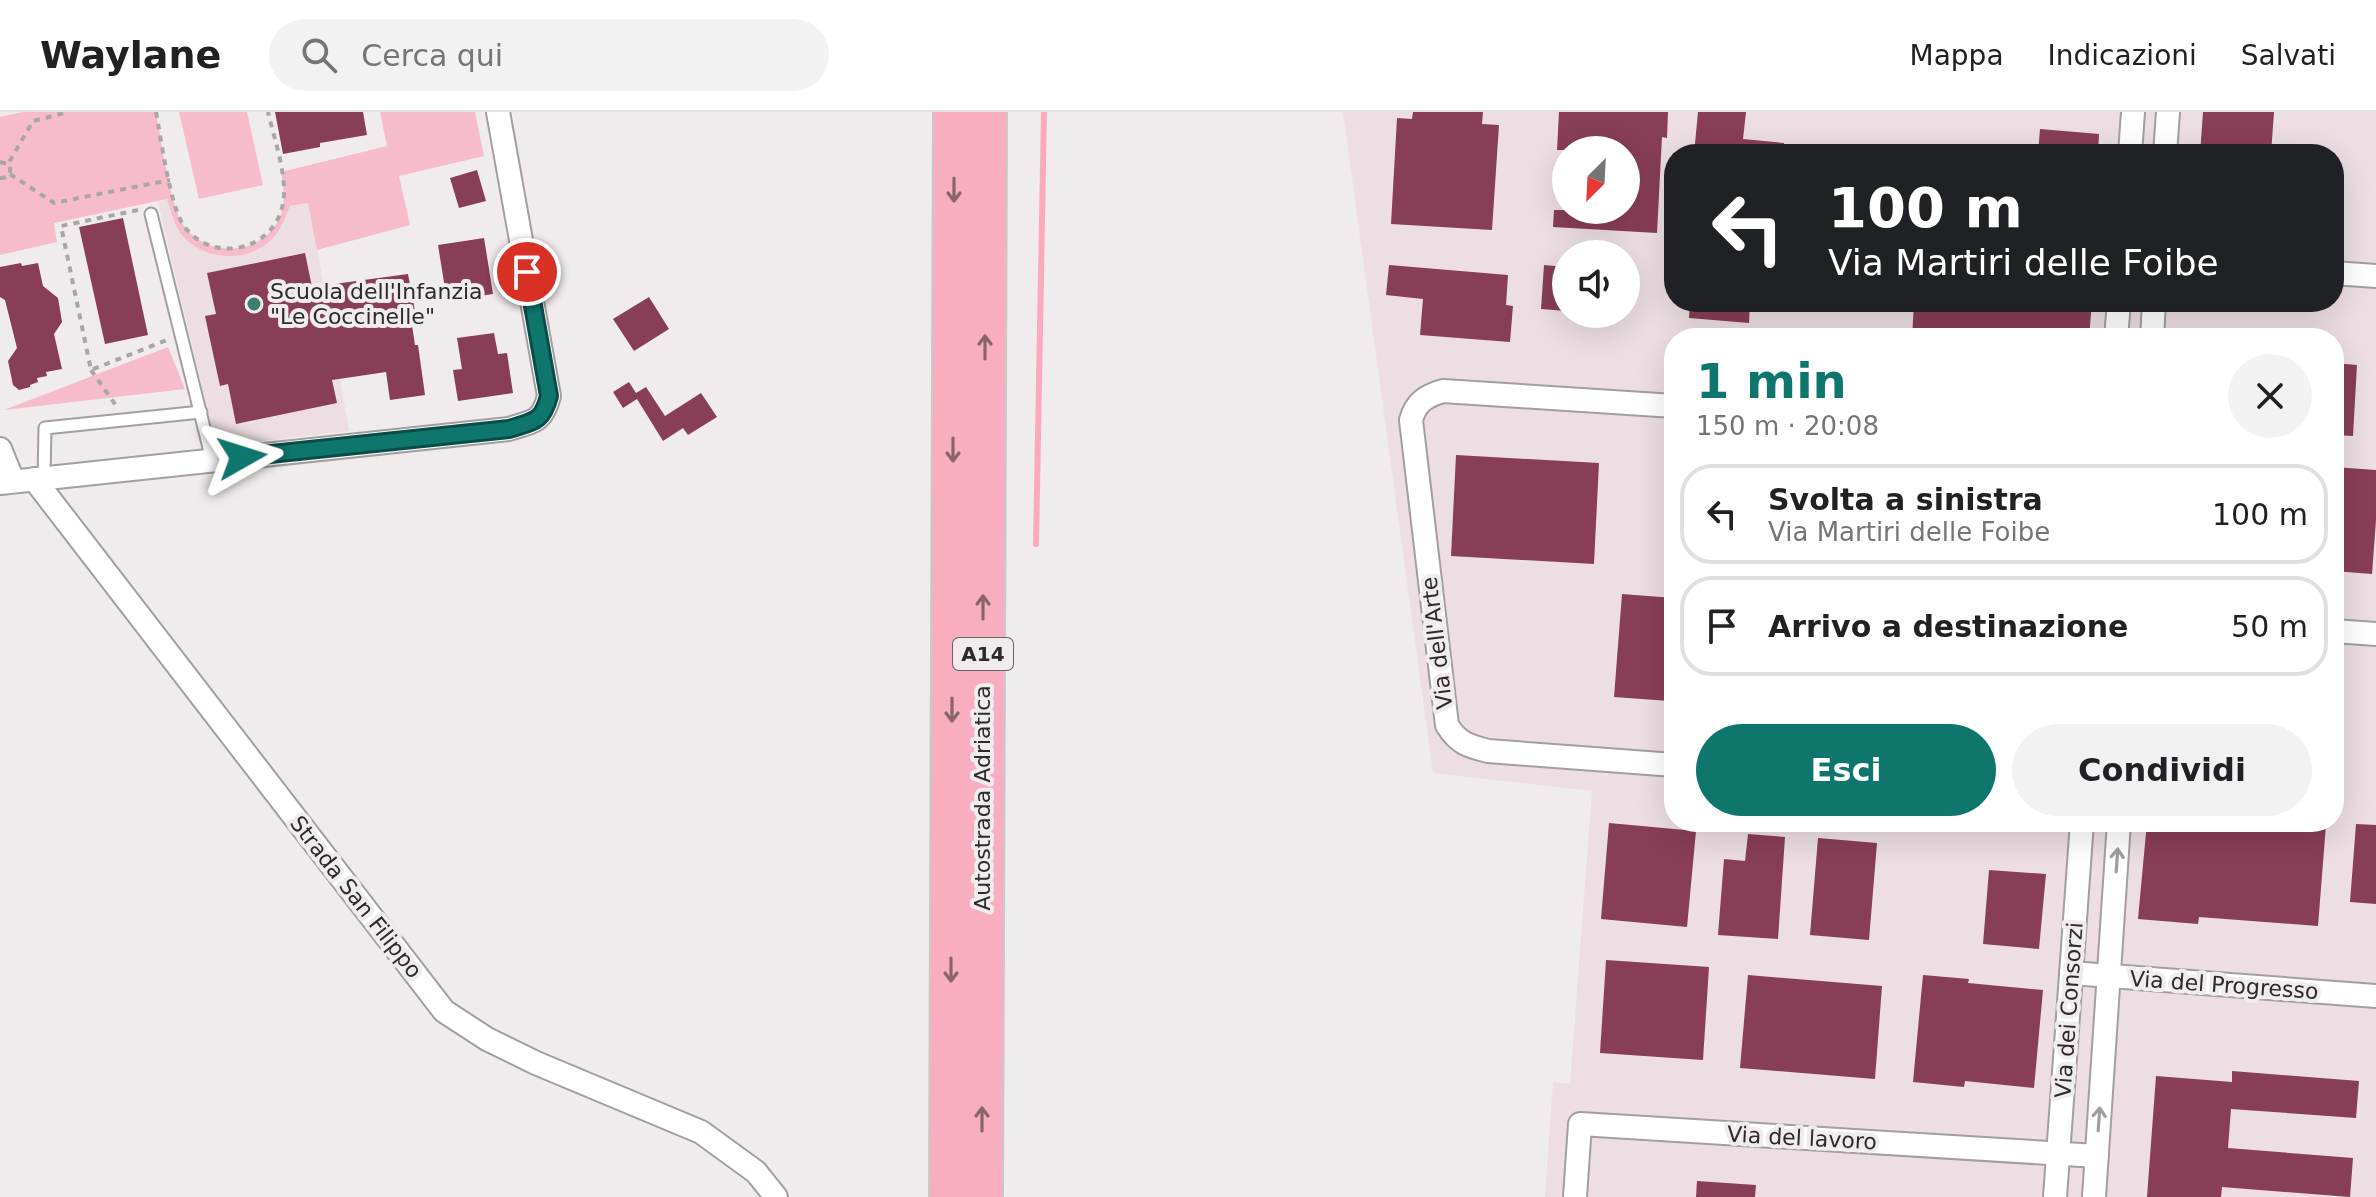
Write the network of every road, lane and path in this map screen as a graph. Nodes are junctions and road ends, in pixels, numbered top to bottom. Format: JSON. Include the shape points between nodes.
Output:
{"nodes":[{"id":1,"x":68,"y":112,"type":"edge"},
{"id":2,"x":156,"y":112,"type":"edge"},
{"id":3,"x":268,"y":112,"type":"edge"},
{"id":4,"x":498,"y":112,"type":"edge"},
{"id":5,"x":954,"y":112,"type":"edge"},
{"id":6,"x":986,"y":112,"type":"edge"},
{"id":7,"x":2133,"y":112,"type":"edge"},
{"id":8,"x":2168,"y":112,"type":"edge"},
{"id":9,"x":2131,"y":144,"type":"edge"},
{"id":10,"x":2166,"y":144,"type":"edge"},
{"id":11,"x":0,"y":162,"type":"edge"},
{"id":12,"x":8,"y":164,"type":"junction"},
{"id":13,"x":10,"y":174,"type":"junction"},
{"id":14,"x":0,"y":178,"type":"edge"},
{"id":15,"x":170,"y":180,"type":"junction"},
{"id":16,"x":151,"y":214,"type":"joint"},
{"id":17,"x":2344,"y":274,"type":"edge"},
{"id":18,"x":2376,"y":276,"type":"edge"},
{"id":19,"x":181,"y":335,"type":"junction"},
{"id":20,"x":91,"y":370,"type":"junction"},
{"id":21,"x":1664,"y":405,"type":"edge"},
{"id":22,"x":201,"y":412,"type":"junction"},
{"id":23,"x":126,"y":420,"type":"junction"},
{"id":24,"x":0,"y":449,"type":"edge"},
{"id":25,"x":212,"y":460,"type":"junction"},
{"id":26,"x":23,"y":480,"type":"edge"},
{"id":27,"x":2344,"y":632,"type":"edge"},
{"id":28,"x":2376,"y":634,"type":"edge"},
{"id":29,"x":1664,"y":764,"type":"edge"},
{"id":30,"x":2081,"y":832,"type":"edge"},
{"id":31,"x":2118,"y":832,"type":"edge"},
{"id":32,"x":2071,"y":973,"type":"junction"},
{"id":33,"x":2109,"y":976,"type":"junction"},
{"id":34,"x":2376,"y":996,"type":"edge"},
{"id":35,"x":2058,"y":1154,"type":"junction"},
{"id":36,"x":2097,"y":1156,"type":"junction"},
{"id":37,"x":776,"y":1197,"type":"edge"},
{"id":38,"x":950,"y":1197,"type":"edge"},
{"id":39,"x":982,"y":1197,"type":"edge"},
{"id":40,"x":1575,"y":1197,"type":"edge"},
{"id":41,"x":2055,"y":1197,"type":"edge"},
{"id":42,"x":2094,"y":1197,"type":"edge"}],
"edges":[{"from":1,"to":12,"type":"path","via":[[33,121]]},
{"from":2,"to":15,"type":"path"},
{"from":3,"to":15,"type":"path","via":[[284,202],[267,235],[232,250],[196,238],[183,225]]},
{"from":4,"to":25,"type":"street","via":[[549,396],[545,412],[509,429]]},
{"from":5,"to":38,"type":"highway","name":"Autostrada Adriatica","number":"A14","one_way":true},
{"from":39,"to":6,"type":"highway","name":"Autostrada Adriatica","number":"A14","one_way":true},
{"from":7,"to":9,"type":"street"},
{"from":8,"to":10,"type":"street"},
{"from":11,"to":12,"type":"path"},
{"from":12,"to":13,"type":"path"},
{"from":13,"to":14,"type":"path"},
{"from":13,"to":15,"type":"path","via":[[54,203]]},
{"from":16,"to":19,"type":"lane"},
{"from":16,"to":20,"type":"path","via":[[150,208],[61,226]]},
{"from":17,"to":18,"type":"street"},
{"from":19,"to":20,"type":"path"},
{"from":19,"to":22,"type":"lane"},
{"from":20,"to":23,"type":"path"},
{"from":21,"to":29,"type":"street","name":"Via dell'Arte","via":[[1443,391],[1421,400],[1411,420],[1447,725],[1454,737],[1488,751]]},
{"from":22,"to":23,"type":"lane"},
{"from":22,"to":25,"type":"lane"},
{"from":23,"to":26,"type":"lane","via":[[45,428]]},
{"from":24,"to":26,"type":"street","name":"Strada San Filippo"},
{"from":25,"to":26,"type":"street"},
{"from":26,"to":37,"type":"street","name":"Strada San Filippo","via":[[444,1011],[536,1063],[701,1132],[756,1172]]},
{"from":27,"to":28,"type":"street"},
{"from":30,"to":32,"type":"street","name":"Via dei Consorzi"},
{"from":33,"to":31,"type":"street","name":"Via dei Consorzi","one_way":true},
{"from":32,"to":33,"type":"street","name":"Via del Progresso"},
{"from":32,"to":35,"type":"street","name":"Via dei Consorzi"},
{"from":33,"to":34,"type":"street","name":"Via del Progresso"},
{"from":36,"to":33,"type":"street","name":"Via dei Consorzi","one_way":true},
{"from":35,"to":36,"type":"street","name":"Via del lavoro"},
{"from":35,"to":40,"type":"street","name":"Via del lavoro","via":[[1580,1124]]},
{"from":35,"to":41,"type":"street","name":"Via dei Consorzi"},
{"from":36,"to":42,"type":"street","name":"Via dei Consorzi"}]}
